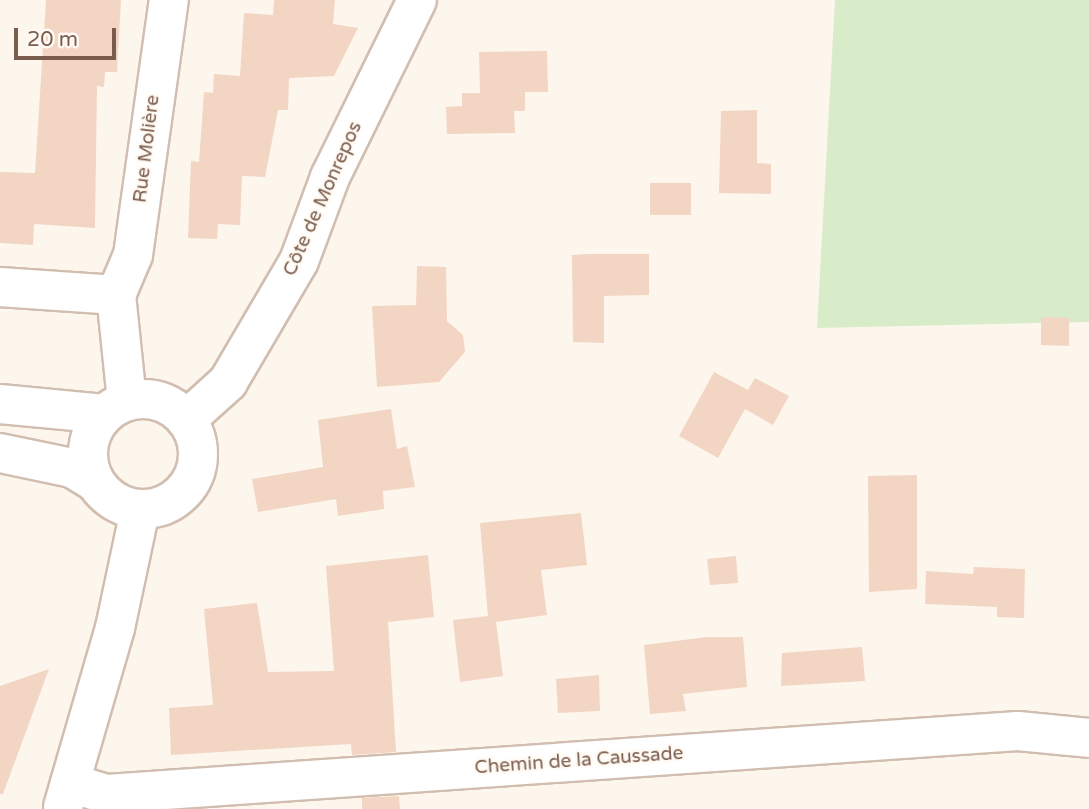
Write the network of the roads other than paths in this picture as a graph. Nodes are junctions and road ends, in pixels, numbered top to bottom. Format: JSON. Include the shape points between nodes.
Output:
{"nodes":[{"id":1,"x":169,"y":0,"type":"edge"},
{"id":2,"x":416,"y":0,"type":"edge"},
{"id":3,"x":0,"y":287,"type":"edge"},
{"id":4,"x":116,"y":295,"type":"junction"},
{"id":5,"x":0,"y":404,"type":"edge"},
{"id":6,"x":116,"y":407,"type":"junction"},
{"id":7,"x":186,"y":420,"type":"junction"},
{"id":8,"x":0,"y":453,"type":"edge"},
{"id":9,"x":94,"y":481,"type":"junction"},
{"id":10,"x":140,"y":510,"type":"junction"},
{"id":11,"x":1089,"y":738,"type":"edge"},
{"id":12,"x":66,"y":796,"type":"edge"}],
"edges":[{"from":1,"to":4,"type":"street","name":"Rue Molière","via":[[133,255]]},
{"from":2,"to":7,"type":"street","name":"Côte de Monrepos","via":[[330,177],[299,261],[228,382]]},
{"from":3,"to":4,"type":"street"},
{"from":4,"to":6,"type":"street","name":"Rue Molière"},
{"from":5,"to":6,"type":"street"},
{"from":6,"to":7,"type":"street","via":[[162,402]]},
{"from":6,"to":9,"type":"street","via":[[88,445]]},
{"from":7,"to":10,"type":"street","via":[[198,453],[187,488],[158,508]]},
{"from":8,"to":9,"type":"street","via":[[72,468]]},
{"from":9,"to":10,"type":"street","via":[[106,496]]},
{"from":10,"to":12,"type":"street","via":[[115,628]]},
{"from":11,"to":12,"type":"street","name":"Chemin de la Caussade","via":[[1018,731]]}]}
